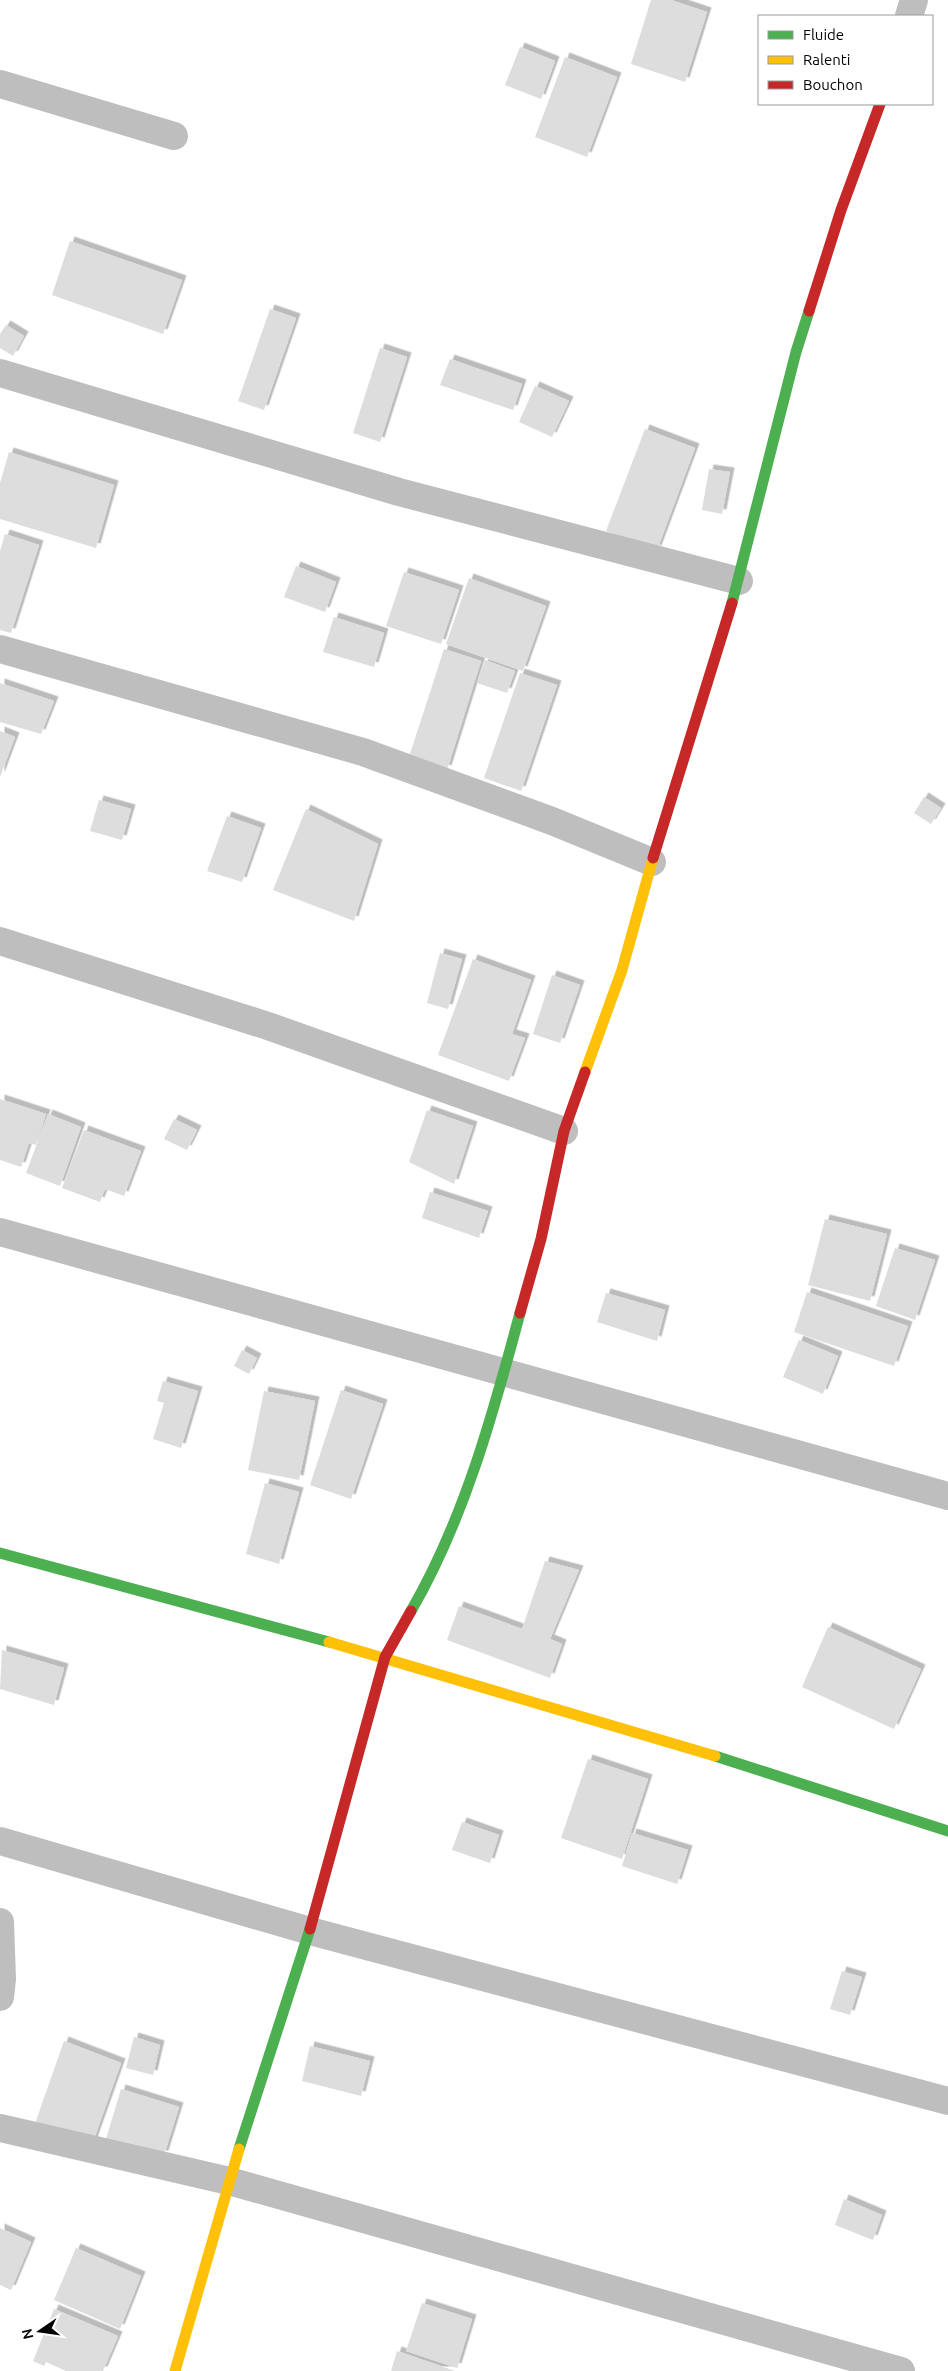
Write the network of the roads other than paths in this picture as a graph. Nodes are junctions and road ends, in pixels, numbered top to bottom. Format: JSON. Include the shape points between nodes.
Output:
{"nodes":[{"id":1,"x":914,"y":0,"type":"edge"},
{"id":2,"x":909,"y":15,"type":"edge"},
{"id":3,"x":0,"y":84,"type":"edge"},
{"id":4,"x":880,"y":105,"type":"edge"},
{"id":5,"x":174,"y":136,"type":"dead end"},
{"id":6,"x":0,"y":373,"type":"edge"},
{"id":7,"x":739,"y":581,"type":"junction"},
{"id":8,"x":0,"y":649,"type":"edge"},
{"id":9,"x":652,"y":862,"type":"junction"},
{"id":10,"x":0,"y":941,"type":"edge"},
{"id":11,"x":564,"y":1130,"type":"junction"},
{"id":12,"x":0,"y":1232,"type":"edge"},
{"id":13,"x":504,"y":1373,"type":"junction"},
{"id":14,"x":948,"y":1496,"type":"edge"},
{"id":15,"x":0,"y":1553,"type":"edge"},
{"id":16,"x":385,"y":1657,"type":"junction"},
{"id":17,"x":948,"y":1831,"type":"edge"},
{"id":18,"x":0,"y":1842,"type":"edge"},
{"id":19,"x":0,"y":1922,"type":"edge"},
{"id":20,"x":310,"y":1931,"type":"junction"},
{"id":21,"x":0,"y":1997,"type":"edge"},
{"id":22,"x":948,"y":2101,"type":"edge"},
{"id":23,"x":0,"y":2128,"type":"edge"},
{"id":24,"x":229,"y":2181,"type":"junction"},
{"id":25,"x":175,"y":2371,"type":"edge"},
{"id":26,"x":901,"y":2371,"type":"edge"}],
"edges":[{"from":1,"to":2,"type":"street"},
{"from":3,"to":5,"type":"street"},
{"from":4,"to":7,"type":"street","via":[[841,210],[796,352]]},
{"from":6,"to":7,"type":"street","via":[[399,492]]},
{"from":7,"to":9,"type":"street"},
{"from":8,"to":9,"type":"street","via":[[363,752],[552,821]]},
{"from":9,"to":11,"type":"street","via":[[622,970]]},
{"from":10,"to":11,"type":"street","via":[[268,1026]]},
{"from":11,"to":13,"type":"street","via":[[541,1239]]},
{"from":12,"to":13,"type":"street"},
{"from":13,"to":14,"type":"street"},
{"from":13,"to":16,"type":"street","via":[[464,1495],[428,1582]]},
{"from":15,"to":16,"type":"street"},
{"from":16,"to":17,"type":"street","via":[[716,1756]]},
{"from":16,"to":20,"type":"street"},
{"from":18,"to":20,"type":"street"},
{"from":19,"to":21,"type":"street"},
{"from":20,"to":22,"type":"street"},
{"from":20,"to":24,"type":"street"},
{"from":23,"to":24,"type":"street"},
{"from":24,"to":25,"type":"street"},
{"from":24,"to":26,"type":"street"}]}
